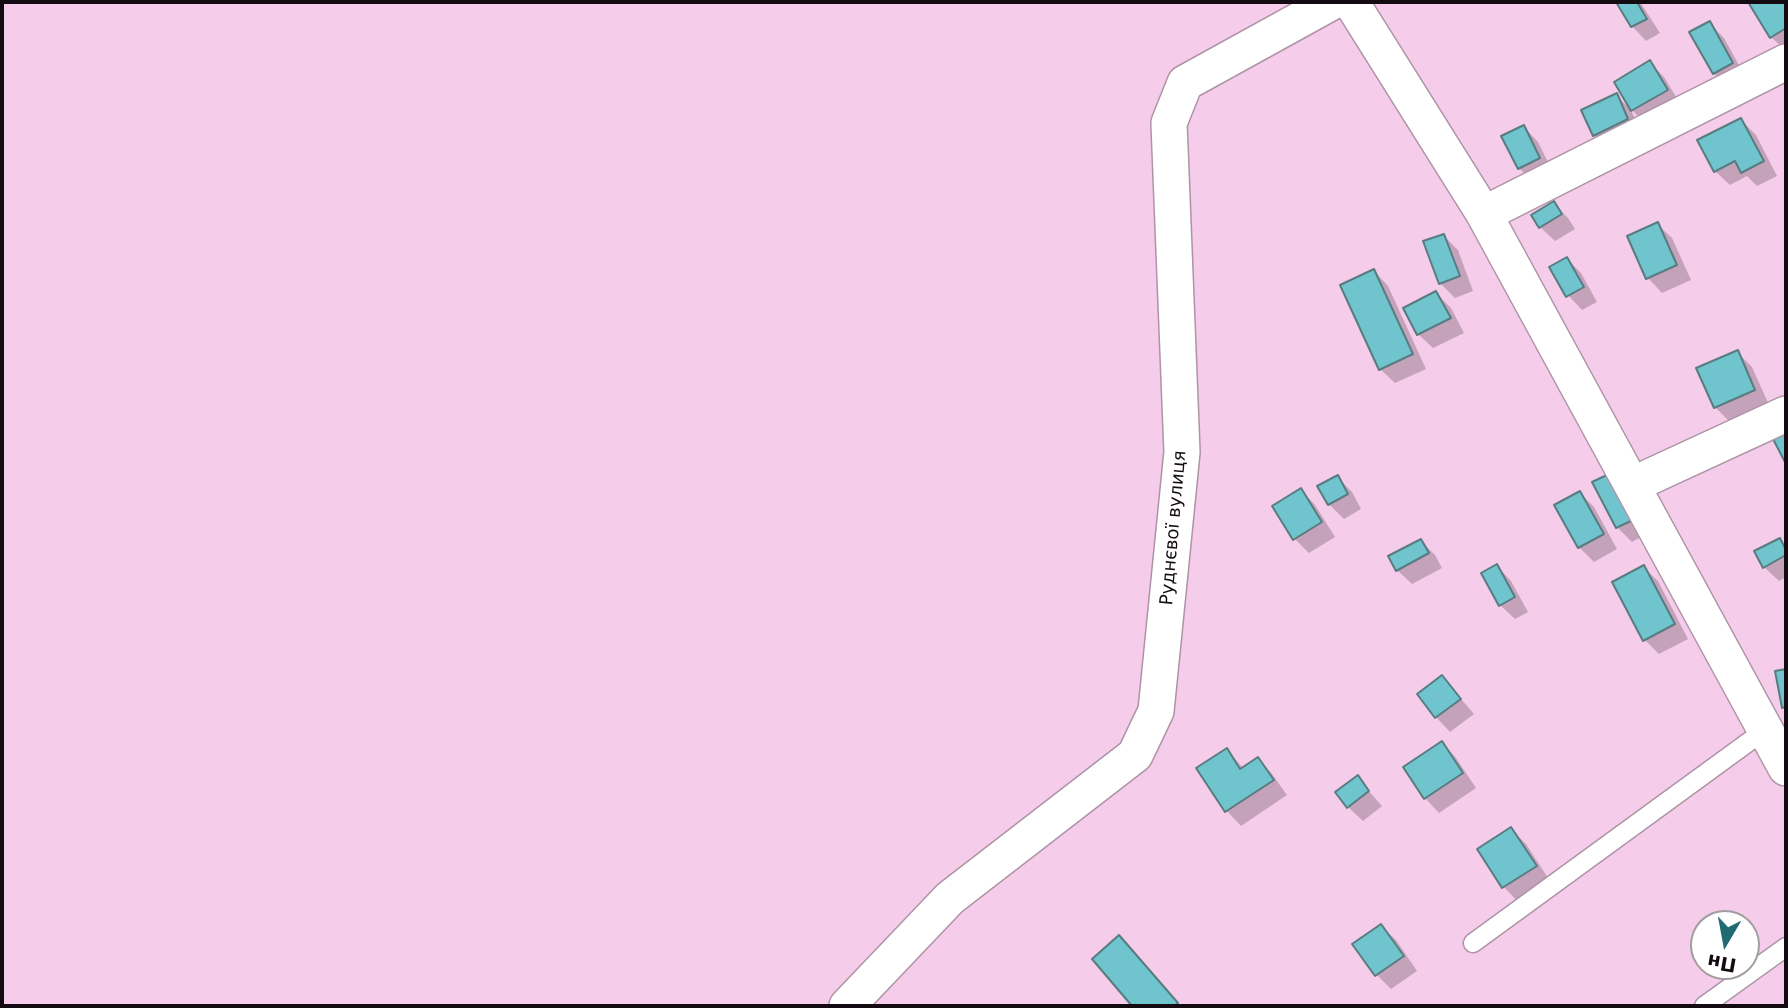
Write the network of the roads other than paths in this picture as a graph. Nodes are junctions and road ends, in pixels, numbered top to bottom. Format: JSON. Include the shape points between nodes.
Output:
{"nodes":[{"id":1,"x":1332,"y":2,"type":"edge"},
{"id":2,"x":1351,"y":2,"type":"edge"},
{"id":3,"x":1786,"y":62,"type":"edge"},
{"id":4,"x":1484,"y":214,"type":"junction"},
{"id":5,"x":1786,"y":414,"type":"edge"},
{"id":6,"x":1632,"y":485,"type":"junction"},
{"id":7,"x":1765,"y":730,"type":"junction"},
{"id":8,"x":1786,"y":768,"type":"edge"},
{"id":9,"x":1473,"y":943,"type":"dead end"},
{"id":10,"x":1786,"y":947,"type":"edge"},
{"id":11,"x":847,"y":1006,"type":"edge"},
{"id":12,"x":1704,"y":1006,"type":"edge"}],
"edges":[{"from":1,"to":11,"type":"street","name":"Руднєвої вулиця","via":[[1185,83],[1169,123],[1182,452],[1156,711],[1135,755],[950,898]]},
{"from":2,"to":4,"type":"street"},
{"from":3,"to":4,"type":"street"},
{"from":4,"to":6,"type":"street"},
{"from":5,"to":6,"type":"street"},
{"from":6,"to":7,"type":"street"},
{"from":7,"to":8,"type":"street"},
{"from":7,"to":9,"type":"lane"},
{"from":10,"to":12,"type":"lane"}]}
